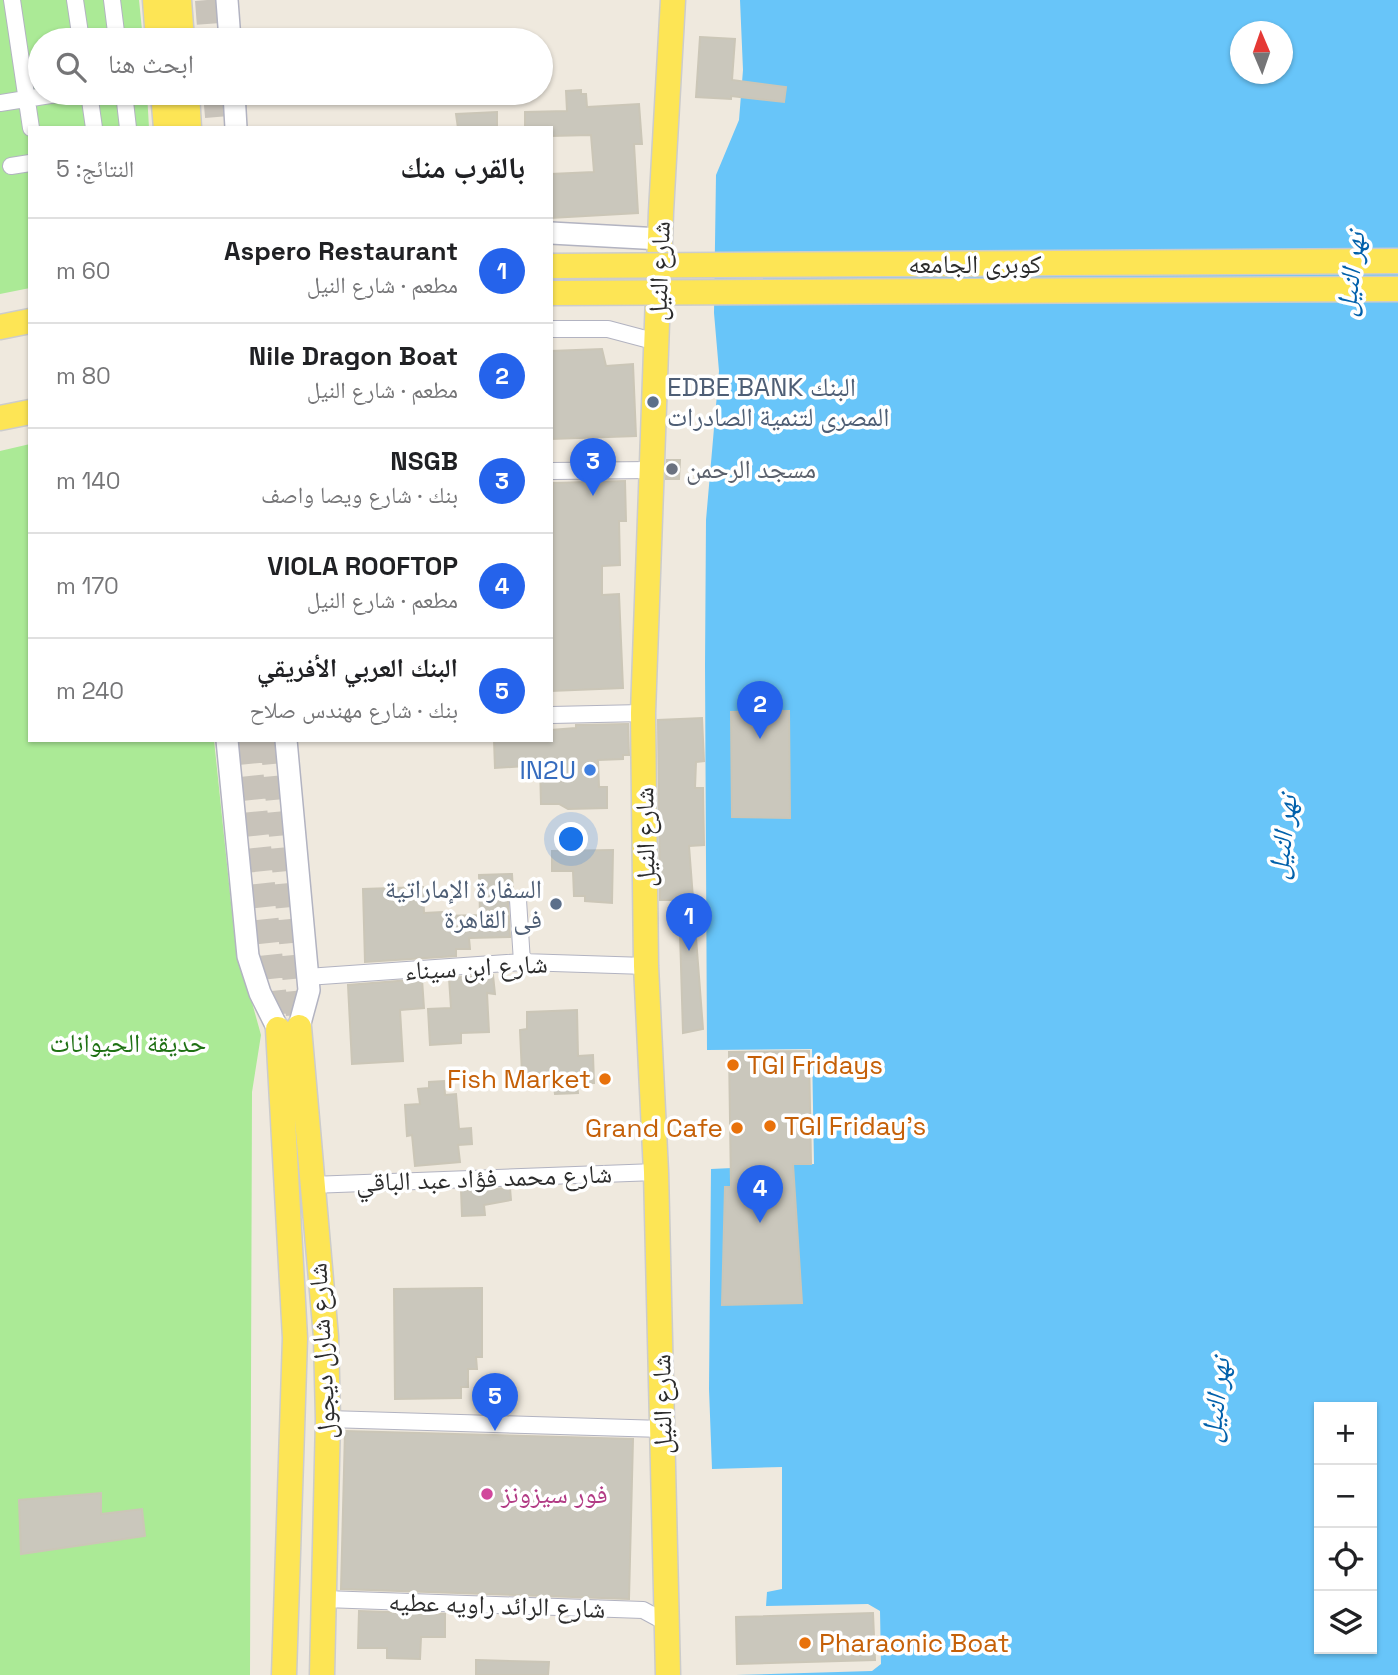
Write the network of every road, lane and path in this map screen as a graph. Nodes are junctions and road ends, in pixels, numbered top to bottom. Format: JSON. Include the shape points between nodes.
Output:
{"nodes":[{"id":1,"x":12,"y":0,"type":"edge"},
{"id":2,"x":75,"y":0,"type":"edge"},
{"id":3,"x":112,"y":0,"type":"edge"},
{"id":4,"x":155,"y":0,"type":"edge"},
{"id":5,"x":178,"y":0,"type":"edge"},
{"id":6,"x":227,"y":0,"type":"edge"},
{"id":7,"x":673,"y":0,"type":"edge"},
{"id":8,"x":79,"y":28,"type":"edge"},
{"id":9,"x":116,"y":28,"type":"edge"},
{"id":10,"x":157,"y":28,"type":"edge"},
{"id":11,"x":181,"y":28,"type":"edge"},
{"id":12,"x":229,"y":28,"type":"edge"},
{"id":13,"x":27,"y":99,"type":"junction"},
{"id":14,"x":0,"y":103,"type":"edge"},
{"id":15,"x":91,"y":105,"type":"edge"},
{"id":16,"x":125,"y":105,"type":"edge"},
{"id":17,"x":164,"y":105,"type":"edge"},
{"id":18,"x":188,"y":105,"type":"edge"},
{"id":19,"x":235,"y":105,"type":"edge"},
{"id":20,"x":31,"y":126,"type":"edge"},
{"id":21,"x":94,"y":126,"type":"edge"},
{"id":22,"x":128,"y":126,"type":"edge"},
{"id":23,"x":166,"y":126,"type":"edge"},
{"id":24,"x":189,"y":126,"type":"edge"},
{"id":25,"x":236,"y":126,"type":"edge"},
{"id":26,"x":28,"y":163,"type":"edge"},
{"id":27,"x":11,"y":166,"type":"dead end"},
{"id":28,"x":553,"y":233,"type":"edge"},
{"id":29,"x":661,"y":239,"type":"junction"},
{"id":30,"x":1398,"y":261,"type":"edge"},
{"id":31,"x":553,"y":266,"type":"edge"},
{"id":32,"x":1398,"y":289,"type":"edge"},
{"id":33,"x":553,"y":293,"type":"edge"},
{"id":34,"x":28,"y":321,"type":"edge"},
{"id":35,"x":0,"y":327,"type":"edge"},
{"id":36,"x":553,"y":329,"type":"edge"},
{"id":37,"x":657,"y":342,"type":"junction"},
{"id":38,"x":28,"y":412,"type":"edge"},
{"id":39,"x":0,"y":418,"type":"edge"},
{"id":40,"x":651,"y":470,"type":"junction"},
{"id":41,"x":553,"y":471,"type":"edge"},
{"id":42,"x":643,"y":713,"type":"junction"},
{"id":43,"x":553,"y":715,"type":"edge"},
{"id":44,"x":227,"y":742,"type":"edge"},
{"id":45,"x":286,"y":742,"type":"edge"},
{"id":46,"x":519,"y":900,"type":"dead end"},
{"id":47,"x":522,"y":962,"type":"junction"},
{"id":48,"x":646,"y":966,"type":"junction"},
{"id":49,"x":307,"y":976,"type":"junction"},
{"id":50,"x":288,"y":1028,"type":"junction"},
{"id":51,"x":656,"y":1172,"type":"junction"},
{"id":52,"x":311,"y":1185,"type":"junction"},
{"id":53,"x":328,"y":1419,"type":"junction"},
{"id":54,"x":663,"y":1429,"type":"junction"},
{"id":55,"x":324,"y":1599,"type":"junction"},
{"id":56,"x":667,"y":1623,"type":"junction"},
{"id":57,"x":285,"y":1675,"type":"edge"},
{"id":58,"x":321,"y":1675,"type":"edge"},
{"id":59,"x":668,"y":1675,"type":"edge"}],
"edges":[{"from":1,"to":13,"type":"street"},
{"from":2,"to":8,"type":"street"},
{"from":3,"to":9,"type":"street"},
{"from":4,"to":10,"type":"main road"},
{"from":5,"to":11,"type":"main road"},
{"from":6,"to":12,"type":"street"},
{"from":7,"to":29,"type":"main road","name":"شارع النيل"},
{"from":13,"to":14,"type":"street"},
{"from":13,"to":20,"type":"street"},
{"from":15,"to":21,"type":"street"},
{"from":16,"to":22,"type":"street"},
{"from":17,"to":23,"type":"main road"},
{"from":18,"to":24,"type":"main road"},
{"from":19,"to":25,"type":"street"},
{"from":26,"to":27,"type":"street"},
{"from":28,"to":29,"type":"street"},
{"from":29,"to":37,"type":"main road","name":"شارع النيل"},
{"from":30,"to":31,"type":"main road","name":"كوبرى الجامعه","bridge":true},
{"from":32,"to":33,"type":"main road","name":"كوبرى الجامعه","bridge":true},
{"from":34,"to":35,"type":"main road"},
{"from":36,"to":37,"type":"street","via":[[608,329]]},
{"from":37,"to":40,"type":"main road","name":"شارع النيل"},
{"from":38,"to":39,"type":"main road"},
{"from":40,"to":41,"type":"street"},
{"from":40,"to":42,"type":"main road","name":"شارع النيل"},
{"from":42,"to":43,"type":"street"},
{"from":42,"to":48,"type":"main road","name":"شارع النيل"},
{"from":44,"to":50,"type":"street","via":[[248,956],[260,993]]},
{"from":45,"to":49,"type":"street"},
{"from":46,"to":47,"type":"street"},
{"from":47,"to":48,"type":"street","name":"شارع ابن سيناء"},
{"from":47,"to":49,"type":"street","name":"شارع ابن سيناء"},
{"from":48,"to":51,"type":"main road","name":"شارع النيل"},
{"from":49,"to":50,"type":"street","via":[[308,1003]]},
{"from":50,"to":52,"type":"main road","name":"شارع شارل ديجول"},
{"from":50,"to":57,"type":"main road","name":"شارع شارل ديجول","via":[[295,1338]]},
{"from":51,"to":52,"type":"street","name":"شارع محمد فؤاد عبد الباقي"},
{"from":51,"to":54,"type":"main road","name":"شارع النيل"},
{"from":52,"to":53,"type":"main road","name":"شارع شارل ديجول","via":[[326,1337]]},
{"from":53,"to":54,"type":"street"},
{"from":53,"to":55,"type":"main road","name":"شارع شارل ديجول"},
{"from":54,"to":56,"type":"main road","name":"شارع النيل"},
{"from":55,"to":56,"type":"street","name":"شارع الرائد راويه عطيه","via":[[643,1609]]},
{"from":55,"to":58,"type":"main road","name":"شارع شارل ديجول"},
{"from":56,"to":59,"type":"main road","name":"شارع النيل"}]}
